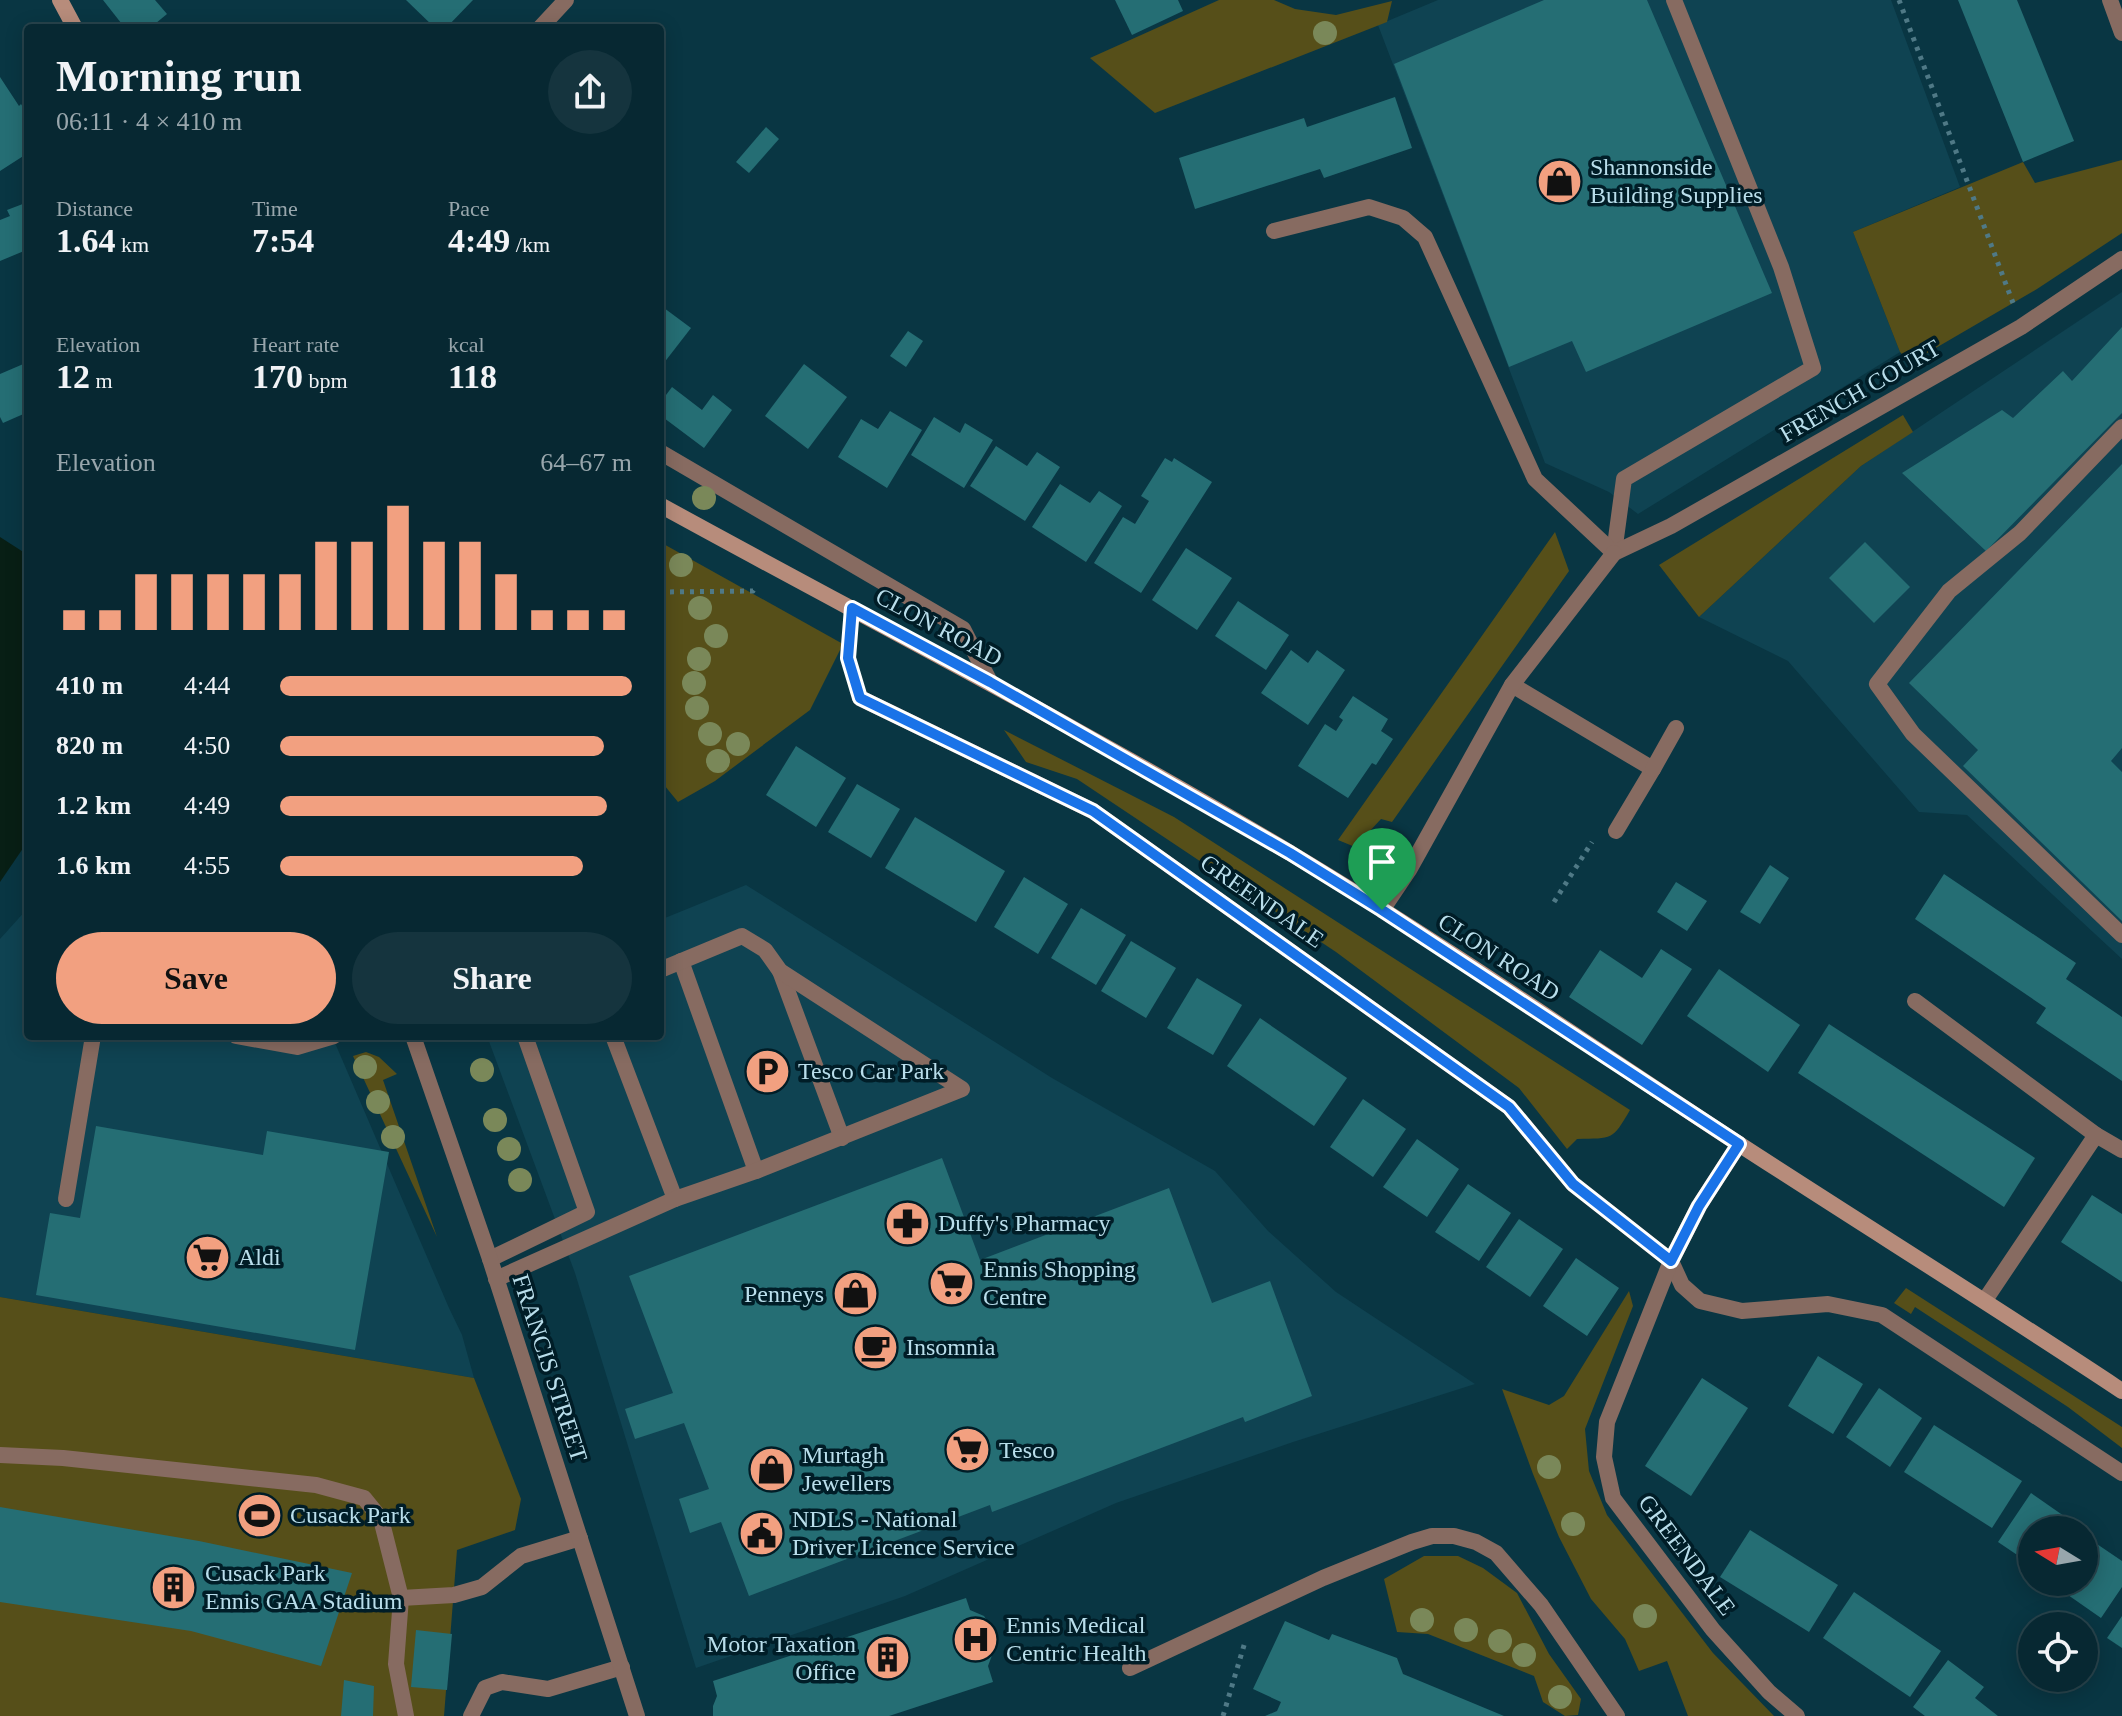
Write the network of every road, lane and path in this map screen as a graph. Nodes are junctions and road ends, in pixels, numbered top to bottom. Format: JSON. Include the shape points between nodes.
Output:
{"nodes":[{"id":1,"x":60,"y":0,"type":"edge"},
{"id":2,"x":566,"y":0,"type":"edge"},
{"id":3,"x":1674,"y":0,"type":"edge"},
{"id":4,"x":1899,"y":0,"type":"edge"},
{"id":5,"x":2110,"y":0,"type":"edge"},
{"id":6,"x":73,"y":24,"type":"edge"},
{"id":7,"x":544,"y":24,"type":"edge"},
{"id":8,"x":2122,"y":33,"type":"edge"},
{"id":9,"x":1274,"y":231,"type":"dead end"},
{"id":10,"x":2122,"y":259,"type":"edge"},
{"id":11,"x":2021,"y":327,"type":"junction"},
{"id":12,"x":2122,"y":427,"type":"edge"},
{"id":13,"x":664,"y":454,"type":"edge"},
{"id":14,"x":664,"y":507,"type":"edge"},
{"id":15,"x":1614,"y":553,"type":"junction"},
{"id":16,"x":852,"y":608,"type":"junction"},
{"id":17,"x":990,"y":682,"type":"junction"},
{"id":18,"x":1512,"y":685,"type":"junction"},
{"id":19,"x":860,"y":698,"type":"joint"},
{"id":20,"x":1676,"y":728,"type":"dead end"},
{"id":21,"x":1653,"y":769,"type":"junction"},
{"id":22,"x":1616,"y":831,"type":"joint"},
{"id":23,"x":1554,"y":902,"type":"dead end"},
{"id":24,"x":1382,"y":910,"type":"junction"},
{"id":25,"x":2122,"y":935,"type":"edge"},
{"id":26,"x":681,"y":961,"type":"junction"},
{"id":27,"x":664,"y":968,"type":"edge"},
{"id":28,"x":780,"y":971,"type":"junction"},
{"id":29,"x":1915,"y":1001,"type":"dead end"},
{"id":30,"x":92,"y":1040,"type":"edge"},
{"id":31,"x":258,"y":1040,"type":"edge"},
{"id":32,"x":321,"y":1040,"type":"edge"},
{"id":33,"x":414,"y":1040,"type":"edge"},
{"id":34,"x":526,"y":1040,"type":"edge"},
{"id":35,"x":615,"y":1040,"type":"edge"},
{"id":36,"x":2096,"y":1135,"type":"junction"},
{"id":37,"x":842,"y":1138,"type":"junction"},
{"id":38,"x":1739,"y":1144,"type":"junction"},
{"id":39,"x":2122,"y":1150,"type":"edge"},
{"id":40,"x":756,"y":1171,"type":"junction"},
{"id":41,"x":66,"y":1199,"type":"dead end"},
{"id":42,"x":675,"y":1199,"type":"junction"},
{"id":43,"x":490,"y":1259,"type":"junction"},
{"id":44,"x":1671,"y":1261,"type":"junction"},
{"id":45,"x":496,"y":1279,"type":"junction"},
{"id":46,"x":1985,"y":1300,"type":"junction"},
{"id":47,"x":2122,"y":1391,"type":"edge"},
{"id":48,"x":0,"y":1455,"type":"edge"},
{"id":49,"x":2122,"y":1473,"type":"edge"},
{"id":50,"x":580,"y":1538,"type":"junction"},
{"id":51,"x":401,"y":1598,"type":"junction"},
{"id":52,"x":1237,"y":1618,"type":"junction"},
{"id":53,"x":622,"y":1667,"type":"junction"},
{"id":54,"x":1130,"y":1668,"type":"dead end"},
{"id":55,"x":406,"y":1716,"type":"edge"},
{"id":56,"x":471,"y":1716,"type":"edge"},
{"id":57,"x":637,"y":1716,"type":"edge"},
{"id":58,"x":1223,"y":1716,"type":"edge"},
{"id":59,"x":1617,"y":1716,"type":"edge"},
{"id":60,"x":1797,"y":1716,"type":"edge"}],
"edges":[{"from":1,"to":6,"type":"main road"},
{"from":2,"to":7,"type":"street"},
{"from":3,"to":15,"type":"street","via":[[1781,267],[1813,368],[1624,479]]},
{"from":4,"to":11,"type":"path"},
{"from":5,"to":8,"type":"street"},
{"from":9,"to":15,"type":"street","via":[[1369,207],[1403,218],[1425,237],[1535,479]]},
{"from":10,"to":11,"type":"street","name":"FRENCH COURT"},
{"from":11,"to":15,"type":"street","name":"FRENCH COURT","via":[[1671,526]]},
{"from":12,"to":25,"type":"street","via":[[2020,533],[1949,591],[1877,684],[1913,734]]},
{"from":13,"to":17,"type":"street","via":[[963,629]]},
{"from":14,"to":16,"type":"main road","name":"CLON ROAD"},
{"from":15,"to":18,"type":"street","name":"FRENCH COURT"},
{"from":16,"to":17,"type":"main road","name":"CLON ROAD"},
{"from":16,"to":19,"type":"path","via":[[848,658]]},
{"from":17,"to":24,"type":"main road","name":"CLON ROAD"},
{"from":18,"to":21,"type":"street"},
{"from":18,"to":24,"type":"street","name":"FRENCH COURT"},
{"from":19,"to":44,"type":"street","name":"GREENDALE","via":[[1093,811],[1509,1107],[1573,1184]]},
{"from":20,"to":21,"type":"street"},
{"from":21,"to":22,"type":"street"},
{"from":22,"to":23,"type":"path","via":[[1597,834]]},
{"from":24,"to":38,"type":"main road","name":"CLON ROAD"},
{"from":26,"to":27,"type":"street"},
{"from":26,"to":28,"type":"street","via":[[742,936],[765,950]]},
{"from":26,"to":40,"type":"street"},
{"from":28,"to":37,"type":"street"},
{"from":28,"to":37,"type":"street","via":[[962,1089]]},
{"from":29,"to":36,"type":"street"},
{"from":30,"to":41,"type":"street"},
{"from":31,"to":32,"type":"street","via":[[297,1047]]},
{"from":33,"to":43,"type":"street","name":"FRANCIS STREET"},
{"from":34,"to":43,"type":"street","via":[[587,1212]]},
{"from":35,"to":42,"type":"street"},
{"from":36,"to":39,"type":"street"},
{"from":36,"to":46,"type":"street"},
{"from":37,"to":40,"type":"street"},
{"from":38,"to":44,"type":"street","name":"GREENDALE"},
{"from":38,"to":46,"type":"main road","name":"CLON ROAD"},
{"from":40,"to":42,"type":"street"},
{"from":42,"to":45,"type":"street"},
{"from":43,"to":45,"type":"street","name":"FRANCIS STREET"},
{"from":44,"to":49,"type":"street","name":"GREENDALE","via":[[1682,1285],[1700,1301],[1742,1311],[1828,1304],[1882,1315]]},
{"from":44,"to":60,"type":"street","name":"GREENDALE","via":[[1607,1422],[1604,1457],[1613,1498],[1713,1630]]},
{"from":45,"to":50,"type":"street","name":"FRANCIS STREET"},
{"from":46,"to":47,"type":"main road","name":"CLON ROAD"},
{"from":48,"to":51,"type":"street","via":[[316,1485],[364,1498],[381,1519]]},
{"from":50,"to":51,"type":"street","via":[[521,1556],[482,1587],[454,1595]]},
{"from":50,"to":53,"type":"street","name":"FRANCIS STREET"},
{"from":51,"to":55,"type":"street","via":[[396,1664]]},
{"from":52,"to":54,"type":"street"},
{"from":52,"to":58,"type":"path","via":[[1246,1643]]},
{"from":52,"to":59,"type":"street","via":[[1412,1542],[1454,1536],[1496,1553],[1541,1605]]},
{"from":53,"to":56,"type":"street","via":[[548,1689],[502,1682],[485,1688]]},
{"from":53,"to":57,"type":"street","name":"FRANCIS STREET"}]}
